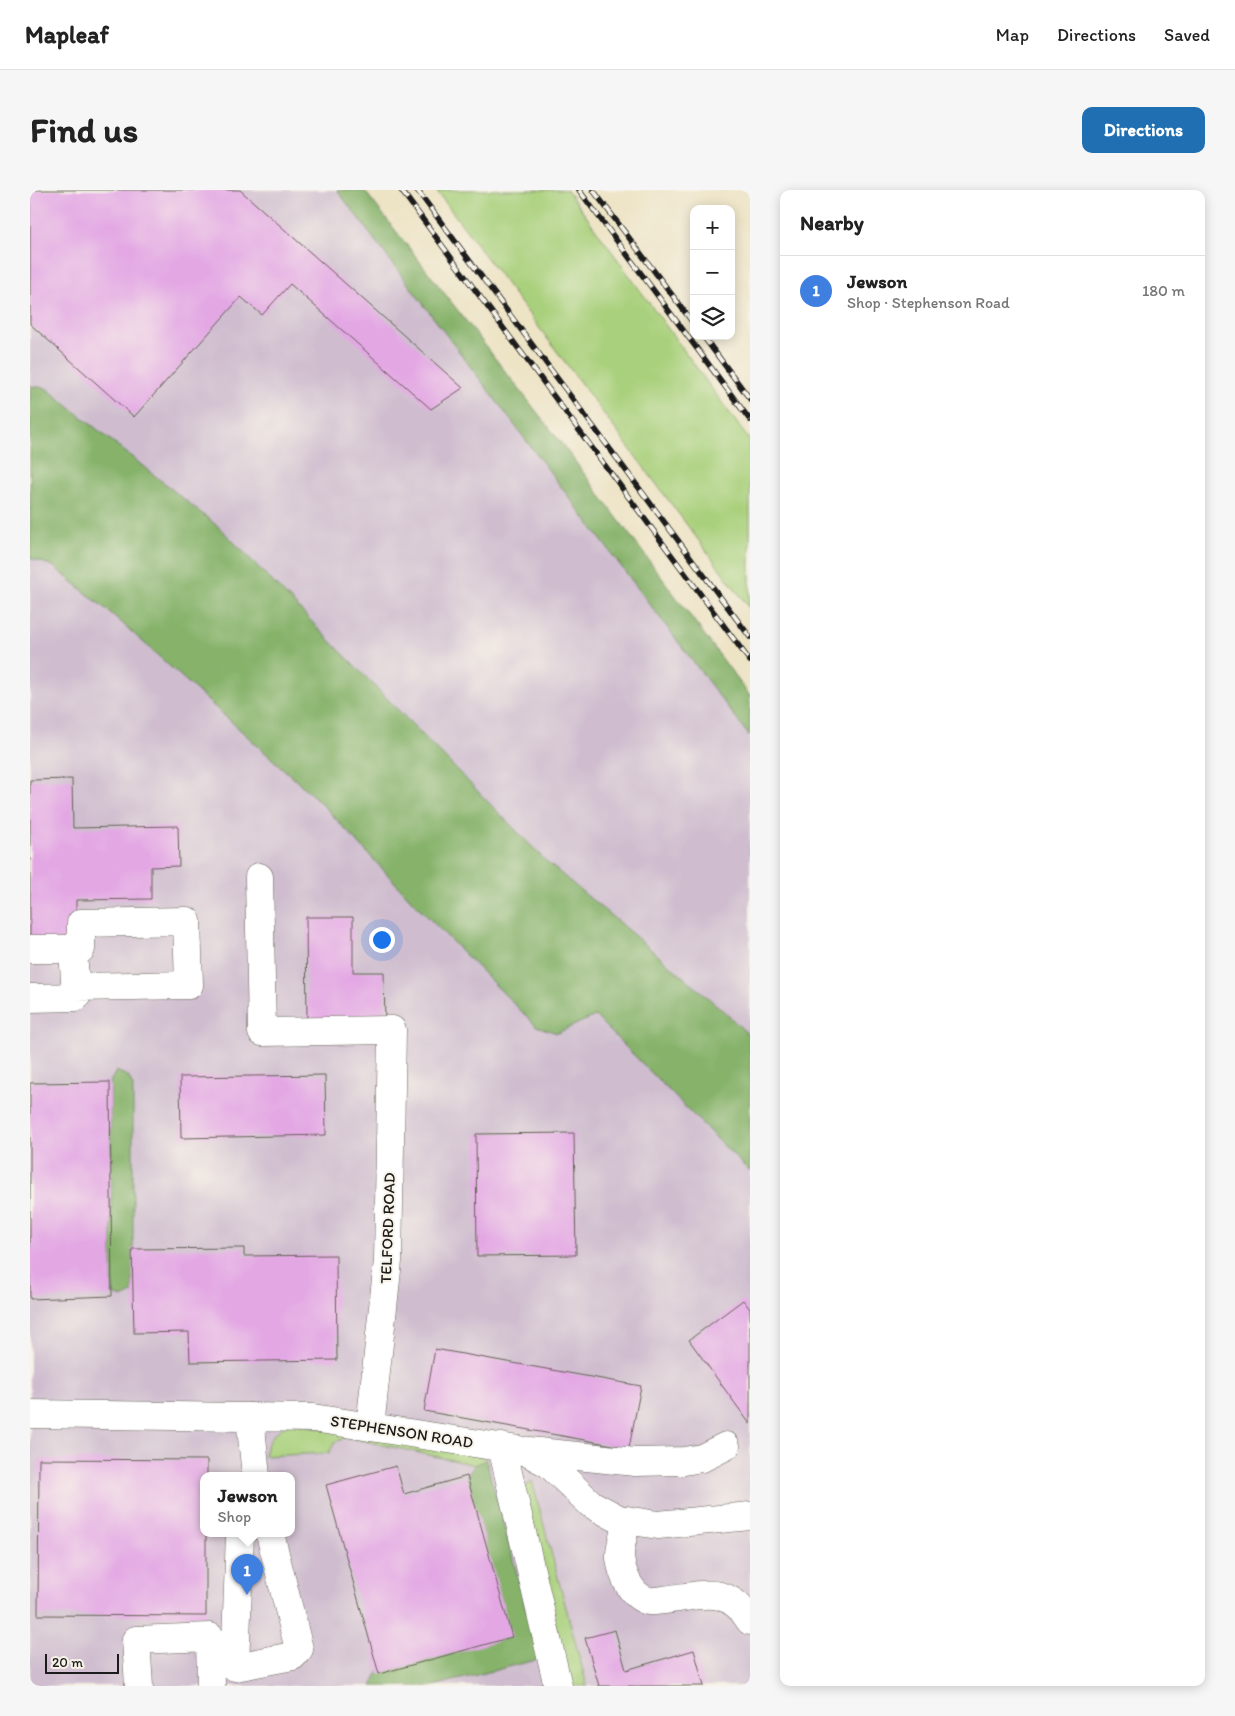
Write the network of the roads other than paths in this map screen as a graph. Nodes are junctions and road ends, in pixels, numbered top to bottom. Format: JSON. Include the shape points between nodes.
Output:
{"nodes":[{"id":1,"x":259,"y":877,"type":"dead end"},
{"id":2,"x":30,"y":949,"type":"edge"},
{"id":3,"x":73,"y":949,"type":"junction"},
{"id":4,"x":75,"y":987,"type":"junction"},
{"id":5,"x":30,"y":998,"type":"edge"},
{"id":6,"x":30,"y":1414,"type":"edge"},
{"id":7,"x":250,"y":1417,"type":"junction"},
{"id":8,"x":370,"y":1427,"type":"junction"},
{"id":9,"x":726,"y":1446,"type":"dead end"},
{"id":10,"x":513,"y":1449,"type":"junction"},
{"id":11,"x":253,"y":1472,"type":"edge"},
{"id":12,"x":750,"y":1516,"type":"edge"},
{"id":13,"x":627,"y":1520,"type":"junction"},
{"id":14,"x":240,"y":1537,"type":"edge"},
{"id":15,"x":271,"y":1537,"type":"edge"},
{"id":16,"x":750,"y":1621,"type":"edge"},
{"id":17,"x":235,"y":1667,"type":"junction"},
{"id":18,"x":139,"y":1686,"type":"edge"},
{"id":19,"x":212,"y":1686,"type":"edge"},
{"id":20,"x":558,"y":1686,"type":"edge"}],
"edges":[{"from":1,"to":8,"type":"street","name":"TELFORD ROAD","via":[[262,1032],[392,1030],[388,1261]]},
{"from":2,"to":3,"type":"street"},
{"from":3,"to":4,"type":"street"},
{"from":3,"to":4,"type":"street","via":[[81,949],[81,923],[187,921],[189,985]]},
{"from":4,"to":5,"type":"street","via":[[76,997]]},
{"from":6,"to":7,"type":"street","name":"STEPHENSON ROAD"},
{"from":7,"to":8,"type":"street","name":"STEPHENSON ROAD","via":[[313,1418]]},
{"from":7,"to":11,"type":"street"},
{"from":8,"to":10,"type":"street","name":"STEPHENSON ROAD"},
{"from":9,"to":10,"type":"street","via":[[702,1458],[684,1462],[635,1462]]},
{"from":10,"to":13,"type":"street","name":"STEPHENSON ROAD","via":[[549,1464],[592,1504]]},
{"from":10,"to":20,"type":"street"},
{"from":12,"to":13,"type":"street","name":"STEPHENSON ROAD","via":[[658,1526]]},
{"from":13,"to":16,"type":"street","via":[[620,1557],[625,1577],[634,1592],[649,1601],[701,1593],[720,1594],[734,1602]]},
{"from":14,"to":17,"type":"street"},
{"from":15,"to":17,"type":"street","via":[[299,1649],[293,1656]]},
{"from":17,"to":19,"type":"street"},
{"from":18,"to":19,"type":"street","via":[[136,1640],[210,1638]]}]}
